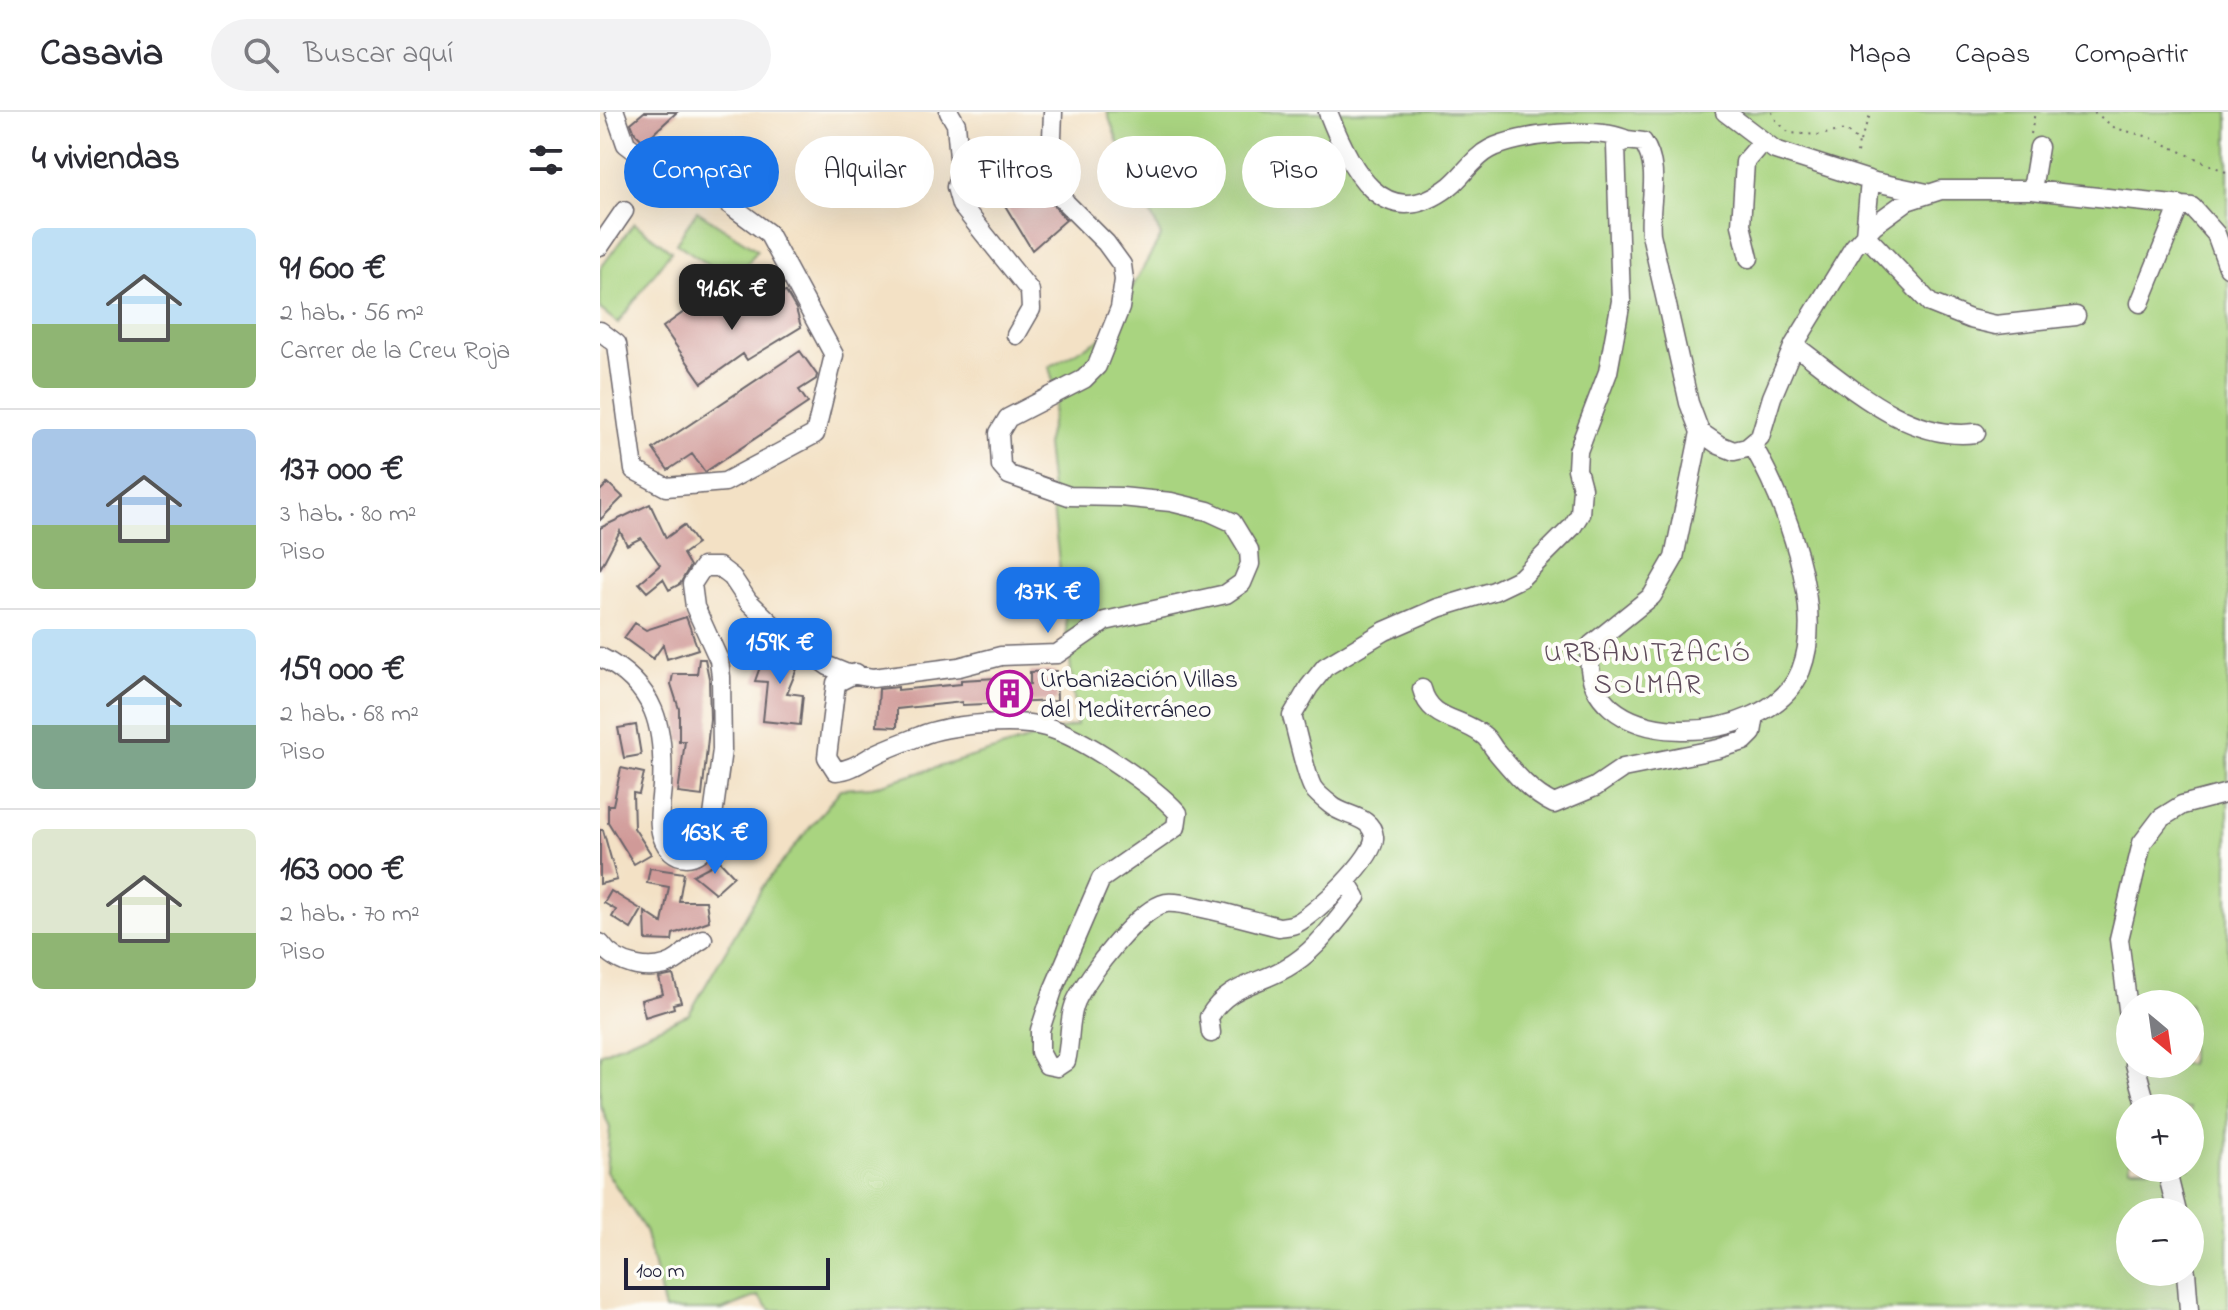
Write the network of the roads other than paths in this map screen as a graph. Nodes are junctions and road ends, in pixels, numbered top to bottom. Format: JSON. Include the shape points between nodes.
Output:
{"nodes":[{"id":1,"x":615,"y":112,"type":"edge"},
{"id":2,"x":949,"y":112,"type":"edge"},
{"id":3,"x":1053,"y":112,"type":"edge"},
{"id":4,"x":1328,"y":112,"type":"edge"},
{"id":5,"x":1725,"y":112,"type":"edge"},
{"id":6,"x":1627,"y":140,"type":"junction"},
{"id":7,"x":1763,"y":141,"type":"junction"},
{"id":8,"x":2035,"y":141,"type":"road end"},
{"id":9,"x":1862,"y":178,"type":"junction"},
{"id":10,"x":2032,"y":190,"type":"junction"},
{"id":11,"x":1929,"y":194,"type":"junction"},
{"id":12,"x":2180,"y":205,"type":"junction"},
{"id":13,"x":624,"y":211,"type":"dead end"},
{"id":14,"x":1865,"y":235,"type":"junction"},
{"id":15,"x":600,"y":246,"type":"edge"},
{"id":16,"x":1749,"y":258,"type":"dead end"},
{"id":17,"x":2228,"y":267,"type":"edge"},
{"id":18,"x":2140,"y":303,"type":"dead end"},
{"id":19,"x":2076,"y":316,"type":"dead end"},
{"id":20,"x":600,"y":331,"type":"edge"},
{"id":21,"x":1016,"y":335,"type":"dead end"},
{"id":22,"x":1794,"y":345,"type":"junction"},
{"id":23,"x":1700,"y":432,"type":"junction"},
{"id":24,"x":1976,"y":433,"type":"dead end"},
{"id":25,"x":1752,"y":444,"type":"junction"},
{"id":26,"x":600,"y":657,"type":"edge"},
{"id":27,"x":856,"y":673,"type":"junction"},
{"id":28,"x":1422,"y":689,"type":"dead end"},
{"id":29,"x":1755,"y":715,"type":"junction"},
{"id":30,"x":2228,"y":793,"type":"edge"},
{"id":31,"x":1346,"y":881,"type":"junction"},
{"id":32,"x":703,"y":939,"type":"dead end"},
{"id":33,"x":600,"y":943,"type":"edge"},
{"id":34,"x":2126,"y":990,"type":"edge"},
{"id":35,"x":1211,"y":1033,"type":"dead end"},
{"id":36,"x":2187,"y":1286,"type":"edge"},
{"id":37,"x":2189,"y":1310,"type":"edge"}],
"edges":[{"from":1,"to":20,"type":"street","via":[[626,144],[684,188],[714,193],[768,233],[834,355],[815,434],[725,482],[666,487],[634,470],[617,344]]},
{"from":2,"to":21,"type":"street","via":[[956,124],[961,205],[1030,291],[1031,309]]},
{"from":3,"to":27,"type":"street","via":[[1046,150],[1051,183],[1122,265],[1120,308],[1097,366],[1084,379],[1008,418],[999,433],[1001,466],[1009,475],[1069,496],[1158,501],[1208,511],[1232,522],[1249,550],[1250,564],[1242,583],[1226,594],[1105,621],[1057,654],[1001,656],[873,678]]},
{"from":4,"to":6,"type":"street","via":[[1342,150],[1365,184],[1401,205],[1425,201],[1450,186],[1489,149],[1537,136],[1575,133],[1602,132]]},
{"from":5,"to":7,"type":"street"},
{"from":6,"to":23,"type":"street","via":[[1643,142],[1650,152],[1651,234],[1685,389]]},
{"from":6,"to":31,"type":"street","via":[[1616,146],[1621,301],[1608,372],[1578,451],[1580,514],[1521,578],[1385,631],[1325,667],[1292,716],[1313,788],[1335,809],[1370,826],[1375,838]]},
{"from":7,"to":9,"type":"street","via":[[1775,150]]},
{"from":7,"to":16,"type":"street","via":[[1745,162],[1741,225]]},
{"from":8,"to":10,"type":"street"},
{"from":9,"to":11,"type":"street"},
{"from":9,"to":14,"type":"street"},
{"from":10,"to":11,"type":"street"},
{"from":10,"to":12,"type":"street"},
{"from":11,"to":14,"type":"street","via":[[1891,211]]},
{"from":12,"to":17,"type":"street","via":[[2192,207],[2216,234]]},
{"from":12,"to":18,"type":"street"},
{"from":13,"to":15,"type":"street"},
{"from":14,"to":19,"type":"street","via":[[1930,303],[1970,319],[1996,325]]},
{"from":14,"to":22,"type":"street"},
{"from":22,"to":24,"type":"street","via":[[1879,407],[1918,426]]},
{"from":22,"to":25,"type":"street","via":[[1760,437]]},
{"from":23,"to":25,"type":"street","via":[[1734,451]]},
{"from":23,"to":29,"type":"street","via":[[1674,558],[1652,596],[1591,645],[1588,662],[1601,697],[1619,715],[1645,726],[1705,729]]},
{"from":25,"to":29,"type":"street","via":[[1782,505],[1808,600],[1810,635],[1801,672]]},
{"from":26,"to":27,"type":"street","via":[[631,677],[651,704],[661,734],[661,833],[669,850],[681,856],[705,850],[710,838],[722,750],[719,660],[695,607],[692,584],[703,567],[719,567],[771,623],[828,666]]},
{"from":27,"to":31,"type":"street","via":[[836,683],[827,757],[836,771],[942,728],[1046,727],[1099,753],[1178,813],[1176,827],[1101,879],[1040,1030],[1040,1052],[1047,1065],[1057,1067],[1066,1061],[1075,1003],[1126,931],[1153,910],[1166,903],[1187,905],[1279,927],[1294,925]]},
{"from":28,"to":29,"type":"street","via":[[1433,710],[1485,735],[1523,782],[1554,804],[1623,768],[1744,741],[1752,733]]},
{"from":30,"to":34,"type":"street","via":[[2182,805],[2161,818],[2142,843],[2119,939]]},
{"from":31,"to":35,"type":"street","via":[[1356,897],[1331,931],[1286,968],[1220,999],[1209,1017]]},
{"from":32,"to":33,"type":"street","via":[[664,966],[647,967],[616,959]]},
{"from":36,"to":37,"type":"street"}]}
